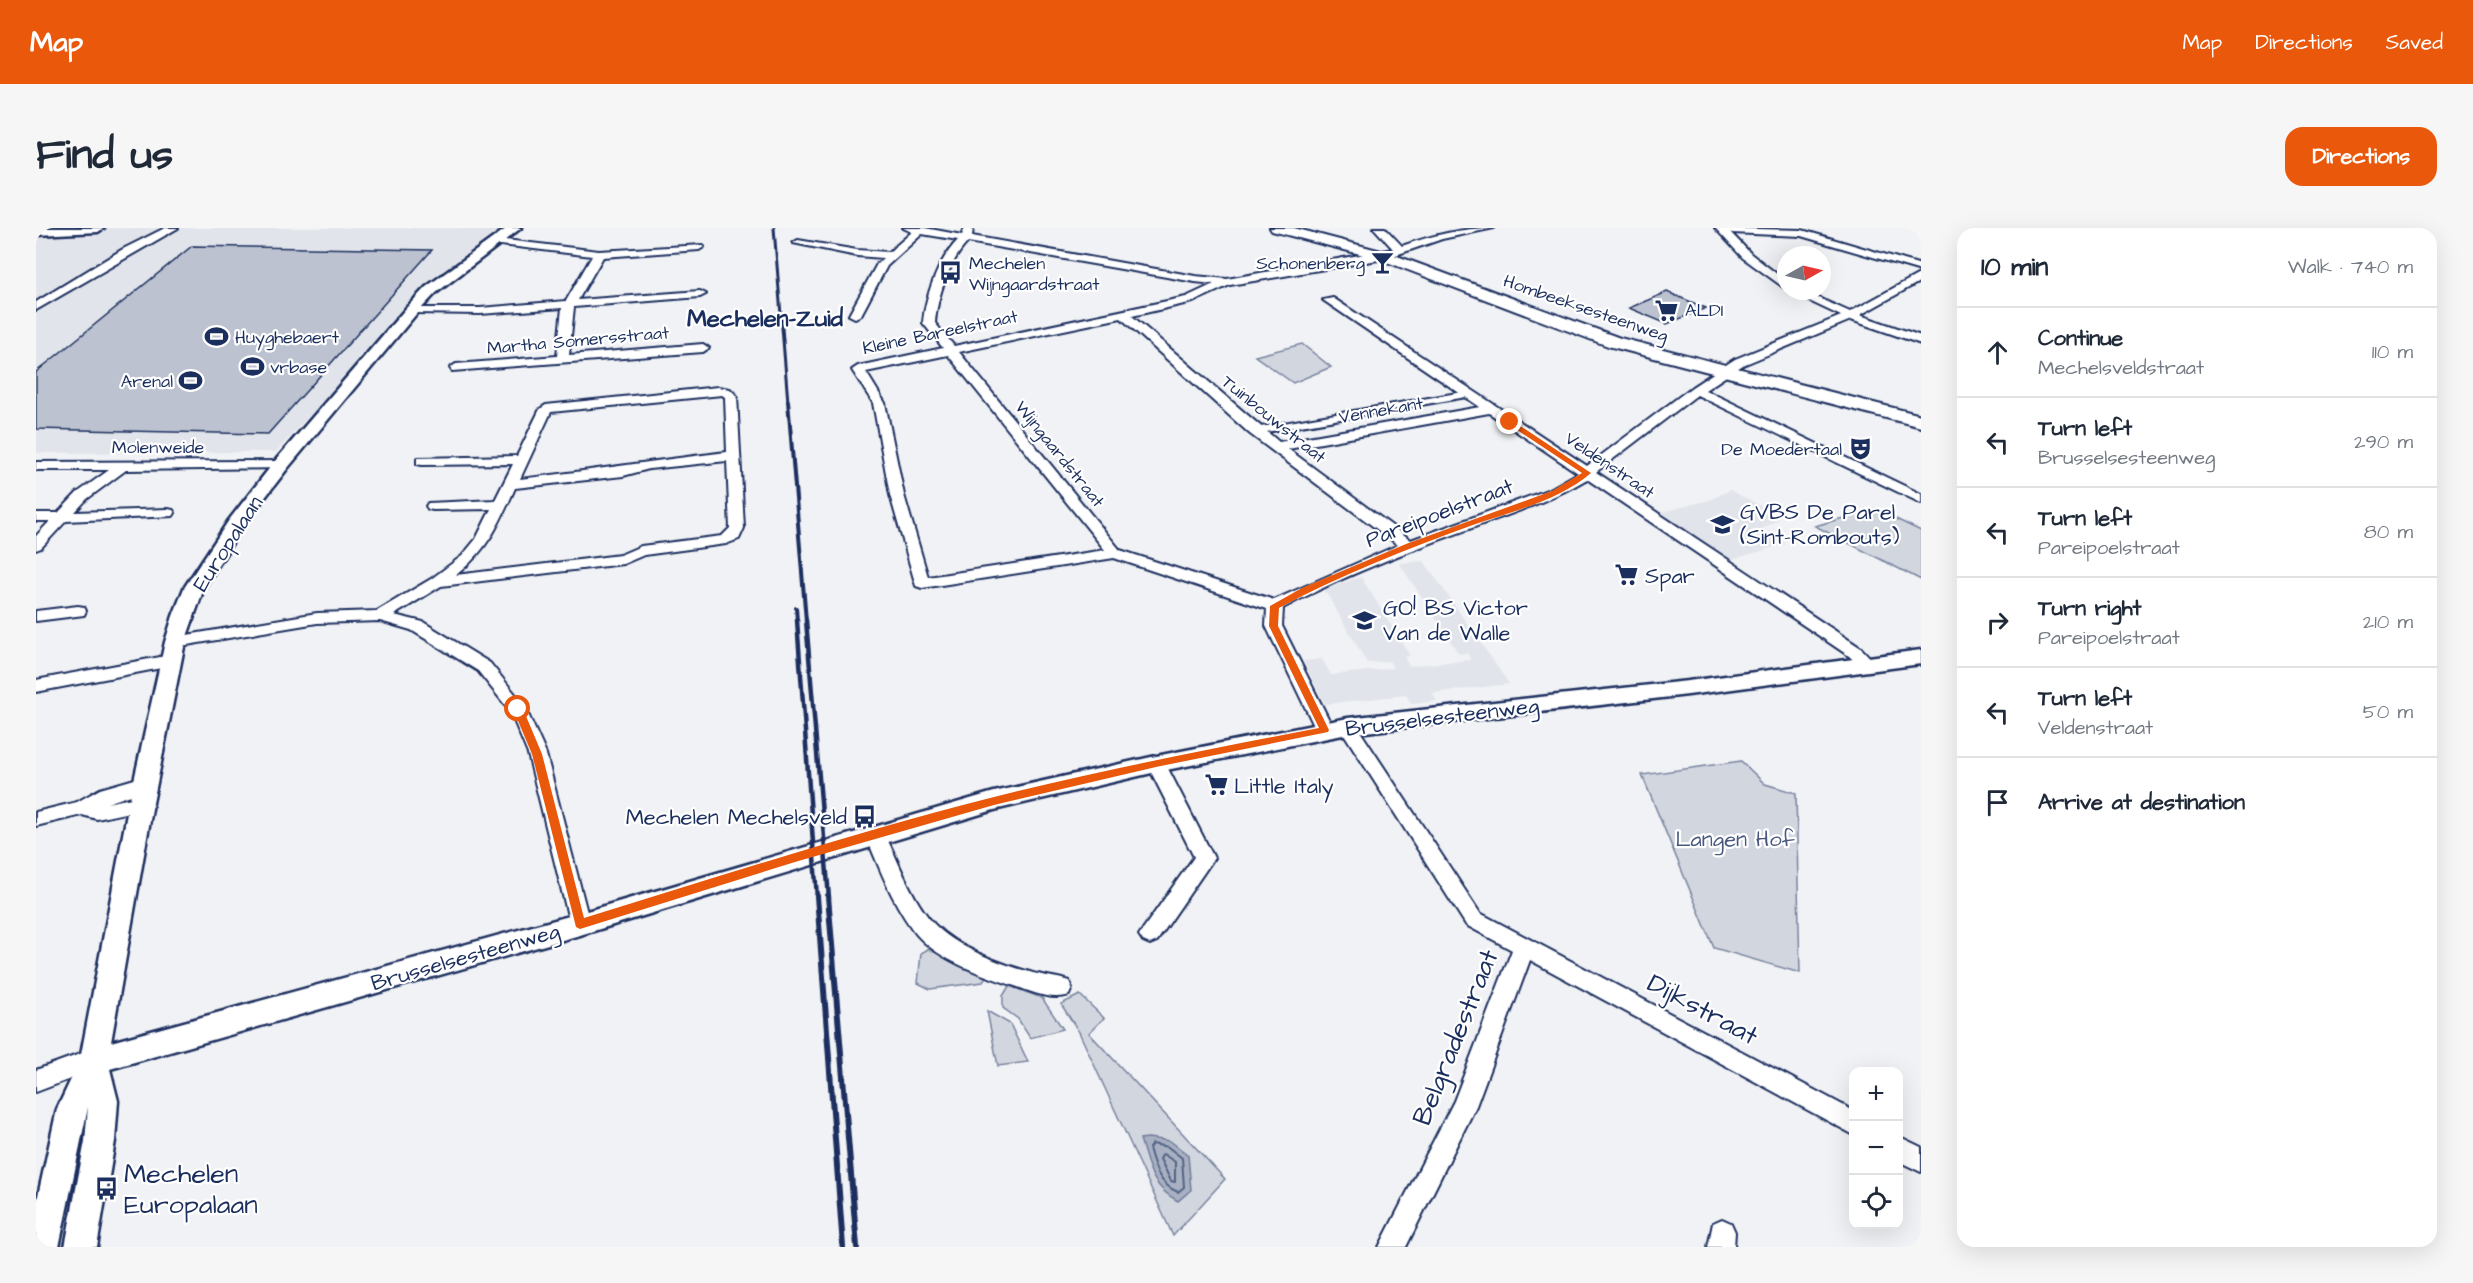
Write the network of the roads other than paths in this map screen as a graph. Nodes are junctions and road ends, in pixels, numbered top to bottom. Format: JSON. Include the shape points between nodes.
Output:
{"nodes":[{"id":1,"x":98,"y":228,"type":"edge"},
{"id":2,"x":173,"y":228,"type":"edge"},
{"id":3,"x":515,"y":228,"type":"edge"},
{"id":4,"x":908,"y":228,"type":"edge"},
{"id":5,"x":957,"y":228,"type":"edge"},
{"id":6,"x":1277,"y":228,"type":"edge"},
{"id":7,"x":1379,"y":228,"type":"edge"},
{"id":8,"x":1489,"y":228,"type":"edge"},
{"id":9,"x":1721,"y":229,"type":"edge"},
{"id":10,"x":920,"y":230,"type":"junction"},
{"id":11,"x":36,"y":231,"type":"edge"},
{"id":12,"x":937,"y":233,"type":"junction"},
{"id":13,"x":968,"y":233,"type":"edge"},
{"id":14,"x":496,"y":242,"type":"junction"},
{"id":15,"x":798,"y":243,"type":"dead end"},
{"id":16,"x":699,"y":247,"type":"dead end"},
{"id":17,"x":1392,"y":253,"type":"junction"},
{"id":18,"x":599,"y":254,"type":"junction"},
{"id":19,"x":891,"y":255,"type":"junction"},
{"id":20,"x":1921,"y":268,"type":"edge"},
{"id":21,"x":1921,"y":276,"type":"edge"},
{"id":22,"x":1777,"y":279,"type":"edge"},
{"id":23,"x":1227,"y":282,"type":"junction"},
{"id":24,"x":700,"y":294,"type":"dead end"},
{"id":25,"x":1329,"y":300,"type":"dead end"},
{"id":26,"x":1815,"y":300,"type":"edge"},
{"id":27,"x":570,"y":304,"type":"junction"},
{"id":28,"x":36,"y":307,"type":"edge"},
{"id":29,"x":412,"y":310,"type":"junction"},
{"id":30,"x":1123,"y":314,"type":"junction"},
{"id":31,"x":855,"y":315,"type":"dead end"},
{"id":32,"x":1851,"y":316,"type":"junction"},
{"id":33,"x":1921,"y":340,"type":"edge"},
{"id":34,"x":703,"y":348,"type":"dead end"},
{"id":35,"x":951,"y":350,"type":"junction"},
{"id":36,"x":563,"y":360,"type":"junction"},
{"id":37,"x":456,"y":368,"type":"dead end"},
{"id":38,"x":1725,"y":371,"type":"junction"},
{"id":39,"x":1696,"y":390,"type":"junction"},
{"id":40,"x":1469,"y":394,"type":"junction"},
{"id":41,"x":1491,"y":409,"type":"junction"},
{"id":42,"x":1921,"y":420,"type":"edge"},
{"id":43,"x":1255,"y":431,"type":"junction"},
{"id":44,"x":1276,"y":447,"type":"junction"},
{"id":45,"x":732,"y":456,"type":"junction"},
{"id":46,"x":520,"y":459,"type":"junction"},
{"id":47,"x":422,"y":461,"type":"dead end"},
{"id":48,"x":124,"y":465,"type":"junction"},
{"id":49,"x":281,"y":465,"type":"junction"},
{"id":50,"x":36,"y":466,"type":"edge"},
{"id":51,"x":95,"y":466,"type":"junction"},
{"id":52,"x":1587,"y":473,"type":"junction"},
{"id":53,"x":511,"y":484,"type":"junction"},
{"id":54,"x":82,"y":496,"type":"junction"},
{"id":55,"x":1921,"y":499,"type":"edge"},
{"id":56,"x":503,"y":504,"type":"junction"},
{"id":57,"x":433,"y":507,"type":"dead end"},
{"id":58,"x":168,"y":513,"type":"dead end"},
{"id":59,"x":36,"y":517,"type":"edge"},
{"id":60,"x":62,"y":517,"type":"junction"},
{"id":61,"x":36,"y":544,"type":"edge"},
{"id":62,"x":1409,"y":546,"type":"junction"},
{"id":63,"x":1115,"y":553,"type":"junction"},
{"id":64,"x":437,"y":582,"type":"junction"},
{"id":65,"x":1275,"y":606,"type":"junction"},
{"id":66,"x":78,"y":611,"type":"dead end"},
{"id":67,"x":36,"y":616,"type":"edge"},
{"id":68,"x":380,"y":616,"type":"junction"},
{"id":69,"x":173,"y":652,"type":"junction"},
{"id":70,"x":1921,"y":657,"type":"edge"},
{"id":71,"x":1868,"y":664,"type":"junction"},
{"id":72,"x":36,"y":686,"type":"edge"},
{"id":73,"x":1336,"y":728,"type":"junction"},
{"id":74,"x":1156,"y":764,"type":"junction"},
{"id":75,"x":143,"y":793,"type":"junction"},
{"id":76,"x":36,"y":819,"type":"edge"},
{"id":77,"x":876,"y":836,"type":"junction"},
{"id":78,"x":580,"y":924,"type":"junction"},
{"id":79,"x":1150,"y":935,"type":"dead end"},
{"id":80,"x":1524,"y":947,"type":"junction"},
{"id":81,"x":1061,"y":987,"type":"dead end"},
{"id":82,"x":94,"y":1060,"type":"junction"},
{"id":83,"x":36,"y":1081,"type":"edge"},
{"id":84,"x":1849,"y":1121,"type":"edge"},
{"id":85,"x":1903,"y":1150,"type":"edge"},
{"id":86,"x":1921,"y":1160,"type":"edge"},
{"id":87,"x":43,"y":1247,"type":"edge"},
{"id":88,"x":81,"y":1247,"type":"edge"},
{"id":89,"x":1392,"y":1247,"type":"edge"}],
"edges":[{"from":1,"to":11,"type":"street"},
{"from":2,"to":28,"type":"street","via":[[127,251]]},
{"from":3,"to":14,"type":"street","name":"Europalaan"},
{"from":4,"to":10,"type":"street"},
{"from":5,"to":12,"type":"street"},
{"from":6,"to":17,"type":"main road","name":"Hombeeksesteenweg"},
{"from":7,"to":17,"type":"street"},
{"from":8,"to":17,"type":"street","via":[[1440,236]]},
{"from":9,"to":20,"type":"street","via":[[1802,233]]},
{"from":9,"to":22,"type":"street"},
{"from":10,"to":12,"type":"street"},
{"from":10,"to":19,"type":"street"},
{"from":12,"to":13,"type":"street"},
{"from":13,"to":23,"type":"street","via":[[1184,277]]},
{"from":13,"to":35,"type":"street","name":"Wijngaardstraat","via":[[952,252],[930,310],[929,323]]},
{"from":14,"to":18,"type":"street"},
{"from":14,"to":29,"type":"street","name":"Europalaan","via":[[430,290]]},
{"from":15,"to":19,"type":"street"},
{"from":16,"to":18,"type":"street"},
{"from":17,"to":23,"type":"street"},
{"from":17,"to":38,"type":"main road","name":"Hombeeksesteenweg","via":[[1614,342]]},
{"from":18,"to":27,"type":"street"},
{"from":19,"to":31,"type":"street","via":[[882,264]]},
{"from":21,"to":32,"type":"street","name":"Pareipoelstraat"},
{"from":23,"to":30,"type":"street","name":"Kleine Bareelstraat","via":[[1189,300]]},
{"from":24,"to":27,"type":"street"},
{"from":25,"to":40,"type":"street","name":"Veldenstraat"},
{"from":26,"to":32,"type":"street"},
{"from":27,"to":29,"type":"street","via":[[480,311]]},
{"from":27,"to":36,"type":"street"},
{"from":29,"to":49,"type":"street","name":"Europalaan"},
{"from":30,"to":35,"type":"street","name":"Kleine Bareelstraat"},
{"from":30,"to":43,"type":"street","name":"Tuinbouwstraat"},
{"from":32,"to":33,"type":"street"},
{"from":32,"to":38,"type":"street","name":"Pareipoelstraat","via":[[1788,340]]},
{"from":34,"to":36,"type":"street","name":"Martha Somersstraat"},
{"from":35,"to":63,"type":"street","name":"Wijngaardstraat"},
{"from":35,"to":63,"type":"street","name":"Kleine Bareelstraat","via":[[858,370],[879,403],[897,495],[922,582]]},
{"from":36,"to":37,"type":"street","name":"Martha Somersstraat"},
{"from":38,"to":39,"type":"street","name":"Pareipoelstraat"},
{"from":38,"to":42,"type":"main road","name":"Hombeeksesteenweg"},
{"from":39,"to":52,"type":"street","name":"Pareipoelstraat"},
{"from":39,"to":55,"type":"street"},
{"from":40,"to":41,"type":"street","name":"Veldenstraat"},
{"from":40,"to":43,"type":"street","name":"Vennekant"},
{"from":41,"to":44,"type":"street","name":"Vennekant"},
{"from":41,"to":52,"type":"street","name":"Veldenstraat"},
{"from":43,"to":44,"type":"street","name":"Tuinbouwstraat"},
{"from":44,"to":62,"type":"street","name":"Tuinbouwstraat"},
{"from":45,"to":46,"type":"street","via":[[731,396],[726,392],[546,409]]},
{"from":45,"to":53,"type":"street"},
{"from":45,"to":64,"type":"street","via":[[737,528],[734,536],[726,540],[641,551],[623,559]]},
{"from":46,"to":47,"type":"street"},
{"from":46,"to":53,"type":"street"},
{"from":48,"to":49,"type":"street","name":"Molenweide"},
{"from":48,"to":51,"type":"street","name":"Molenweide"},
{"from":48,"to":54,"type":"street"},
{"from":49,"to":69,"type":"street","name":"Europalaan","via":[[212,556],[194,588]]},
{"from":50,"to":51,"type":"street","name":"Molenweide"},
{"from":51,"to":54,"type":"street"},
{"from":52,"to":62,"type":"street","name":"Pareipoelstraat","via":[[1555,492]]},
{"from":52,"to":71,"type":"street","name":"Veldenstraat"},
{"from":53,"to":56,"type":"street"},
{"from":54,"to":60,"type":"street"},
{"from":56,"to":57,"type":"street"},
{"from":56,"to":64,"type":"street","via":[[483,541],[467,560]]},
{"from":58,"to":60,"type":"street"},
{"from":59,"to":60,"type":"street"},
{"from":60,"to":61,"type":"street"},
{"from":62,"to":65,"type":"street","name":"Pareipoelstraat"},
{"from":63,"to":65,"type":"street"},
{"from":64,"to":68,"type":"street"},
{"from":65,"to":73,"type":"street","via":[[1274,626]]},
{"from":66,"to":67,"type":"street"},
{"from":68,"to":69,"type":"street","via":[[317,618]]},
{"from":68,"to":78,"type":"street","via":[[417,626],[449,643],[484,667],[518,709],[537,754]]},
{"from":69,"to":72,"type":"street"},
{"from":69,"to":75,"type":"street","name":"Europalaan"},
{"from":70,"to":71,"type":"street","name":"Brusselsesteenweg"},
{"from":71,"to":73,"type":"street","name":"Brusselsesteenweg"},
{"from":73,"to":74,"type":"street","name":"Brusselsesteenweg"},
{"from":73,"to":80,"type":"street","name":"Belgradestraat","via":[[1473,919]]},
{"from":74,"to":77,"type":"street","name":"Brusselsesteenweg","via":[[994,801]]},
{"from":74,"to":79,"type":"street","via":[[1204,858]]},
{"from":75,"to":76,"type":"street","via":[[97,812],[82,808]]},
{"from":75,"to":82,"type":"street","name":"Europalaan"},
{"from":77,"to":78,"type":"street","name":"Brusselsesteenweg"},
{"from":77,"to":81,"type":"street","via":[[926,930],[944,944],[1002,970],[1046,987]]},
{"from":78,"to":82,"type":"street","name":"Brusselsesteenweg"},
{"from":80,"to":84,"type":"street","name":"Dijkstraat"},
{"from":80,"to":89,"type":"street","name":"Belgradestraat","via":[[1464,1106]]},
{"from":82,"to":83,"type":"street","name":"Brusselsesteenweg"},
{"from":82,"to":87,"type":"street","name":"Europalaan","via":[[72,1109]]},
{"from":82,"to":88,"type":"street","name":"Europalaan","via":[[103,1101]]},
{"from":85,"to":86,"type":"street"}]}
